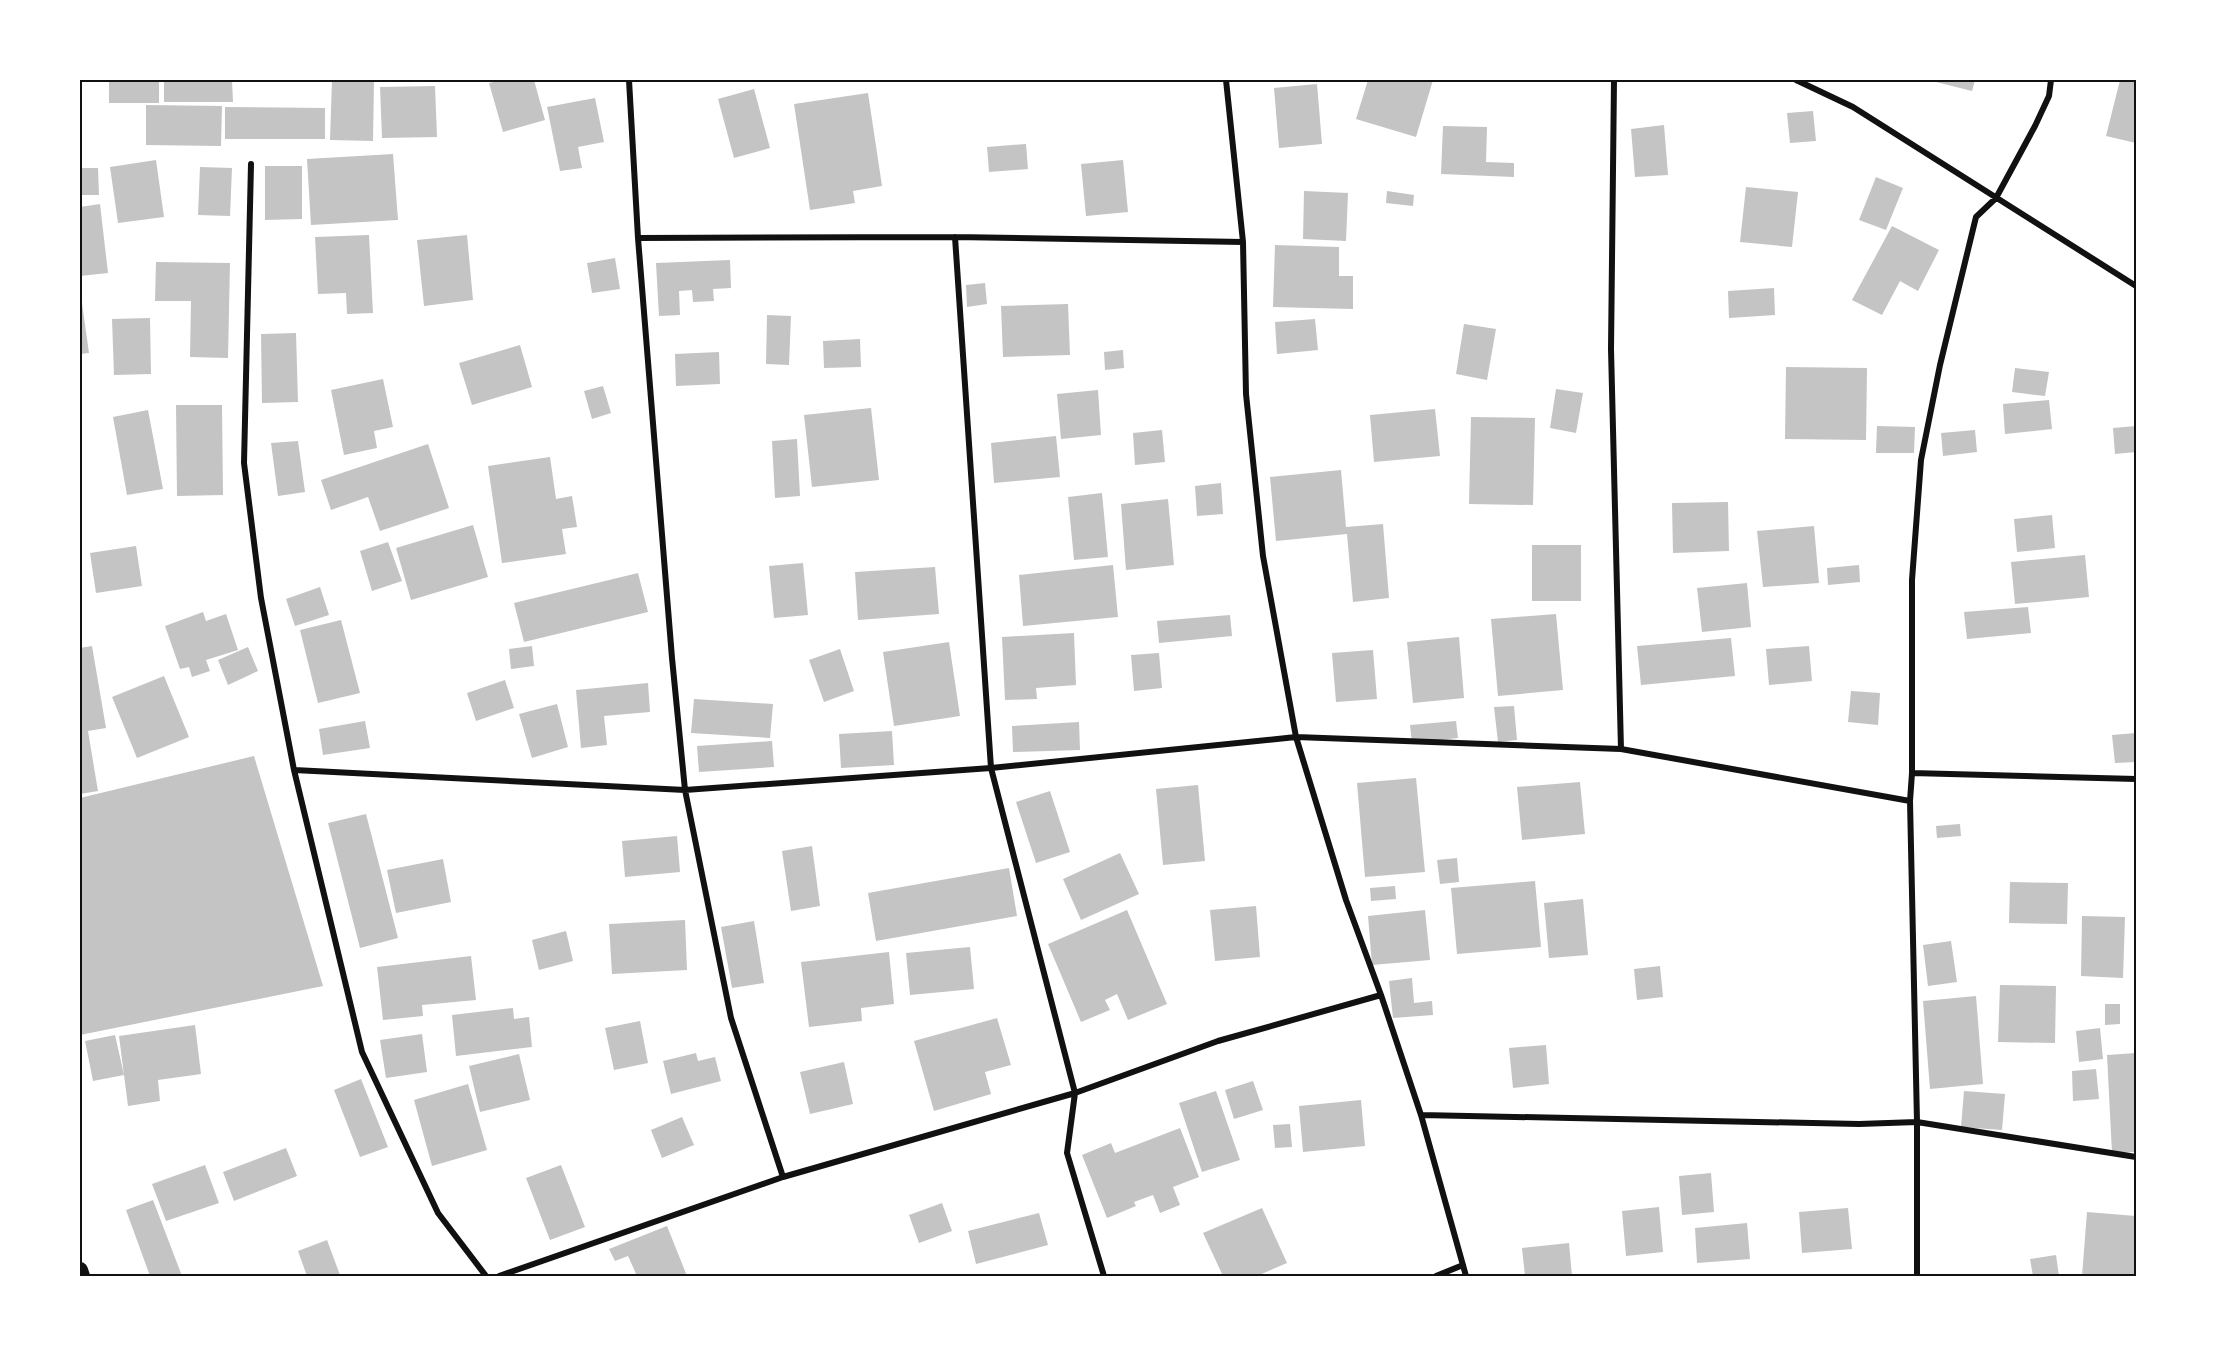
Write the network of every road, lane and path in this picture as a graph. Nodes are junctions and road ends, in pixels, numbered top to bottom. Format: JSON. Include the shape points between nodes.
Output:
{"nodes":[{"id":1,"x":629,"y":80,"type":"edge"},
{"id":2,"x":1226,"y":80,"type":"edge"},
{"id":3,"x":1614,"y":80,"type":"edge"},
{"id":4,"x":1796,"y":80,"type":"edge"},
{"id":5,"x":2051,"y":80,"type":"edge"},
{"id":6,"x":251,"y":164,"type":"dead end"},
{"id":7,"x":1996,"y":198,"type":"junction"},
{"id":8,"x":955,"y":237,"type":"junction"},
{"id":9,"x":638,"y":238,"type":"junction"},
{"id":10,"x":1243,"y":242,"type":"junction"},
{"id":11,"x":2136,"y":286,"type":"edge"},
{"id":12,"x":1296,"y":737,"type":"junction"},
{"id":13,"x":1621,"y":749,"type":"junction"},
{"id":14,"x":991,"y":768,"type":"junction"},
{"id":15,"x":294,"y":770,"type":"junction"},
{"id":16,"x":1912,"y":773,"type":"junction"},
{"id":17,"x":2136,"y":778,"type":"edge"},
{"id":18,"x":685,"y":790,"type":"junction"},
{"id":19,"x":1910,"y":801,"type":"junction"},
{"id":20,"x":1381,"y":995,"type":"junction"},
{"id":21,"x":1075,"y":1093,"type":"junction"},
{"id":22,"x":1421,"y":1115,"type":"junction"},
{"id":23,"x":1917,"y":1122,"type":"junction"},
{"id":24,"x":2136,"y":1157,"type":"edge"},
{"id":25,"x":783,"y":1177,"type":"junction"},
{"id":26,"x":1463,"y":1265,"type":"junction"},
{"id":27,"x":80,"y":1270,"type":"edge"},
{"id":28,"x":82,"y":1276,"type":"edge"},
{"id":29,"x":486,"y":1276,"type":"edge"},
{"id":30,"x":499,"y":1276,"type":"edge"},
{"id":31,"x":1104,"y":1276,"type":"edge"},
{"id":32,"x":1436,"y":1276,"type":"edge"},
{"id":33,"x":1466,"y":1276,"type":"edge"},
{"id":34,"x":1917,"y":1276,"type":"edge"}],
"edges":[{"from":1,"to":9,"type":"street"},
{"from":2,"to":10,"type":"street"},
{"from":3,"to":13,"type":"street","via":[[1611,349]]},
{"from":4,"to":7,"type":"street","via":[[1853,107]]},
{"from":5,"to":7,"type":"street","via":[[2049,96]]},
{"from":6,"to":15,"type":"street","via":[[243,463],[261,598]]},
{"from":7,"to":11,"type":"street"},
{"from":7,"to":16,"type":"street","via":[[1976,217],[1921,460],[1912,580]]},
{"from":8,"to":9,"type":"street"},
{"from":8,"to":10,"type":"street"},
{"from":8,"to":14,"type":"street"},
{"from":9,"to":18,"type":"street"},
{"from":10,"to":12,"type":"street","via":[[1246,394],[1263,556]]},
{"from":12,"to":13,"type":"street"},
{"from":12,"to":14,"type":"street"},
{"from":12,"to":20,"type":"street","via":[[1346,900]]},
{"from":13,"to":19,"type":"street"},
{"from":14,"to":18,"type":"street"},
{"from":14,"to":21,"type":"street"},
{"from":15,"to":18,"type":"street"},
{"from":15,"to":29,"type":"street","via":[[363,1052],[438,1214]]},
{"from":16,"to":17,"type":"street"},
{"from":16,"to":19,"type":"street"},
{"from":18,"to":25,"type":"street","via":[[731,1017]]},
{"from":19,"to":23,"type":"street"},
{"from":20,"to":21,"type":"street","via":[[1218,1041]]},
{"from":20,"to":22,"type":"street"},
{"from":21,"to":25,"type":"street"},
{"from":21,"to":31,"type":"street","via":[[1067,1153]]},
{"from":22,"to":23,"type":"street"},
{"from":22,"to":26,"type":"street"},
{"from":23,"to":24,"type":"street"},
{"from":23,"to":34,"type":"street"},
{"from":25,"to":30,"type":"street"},
{"from":26,"to":32,"type":"street"},
{"from":26,"to":33,"type":"street"},
{"from":27,"to":28,"type":"highway"}]}
